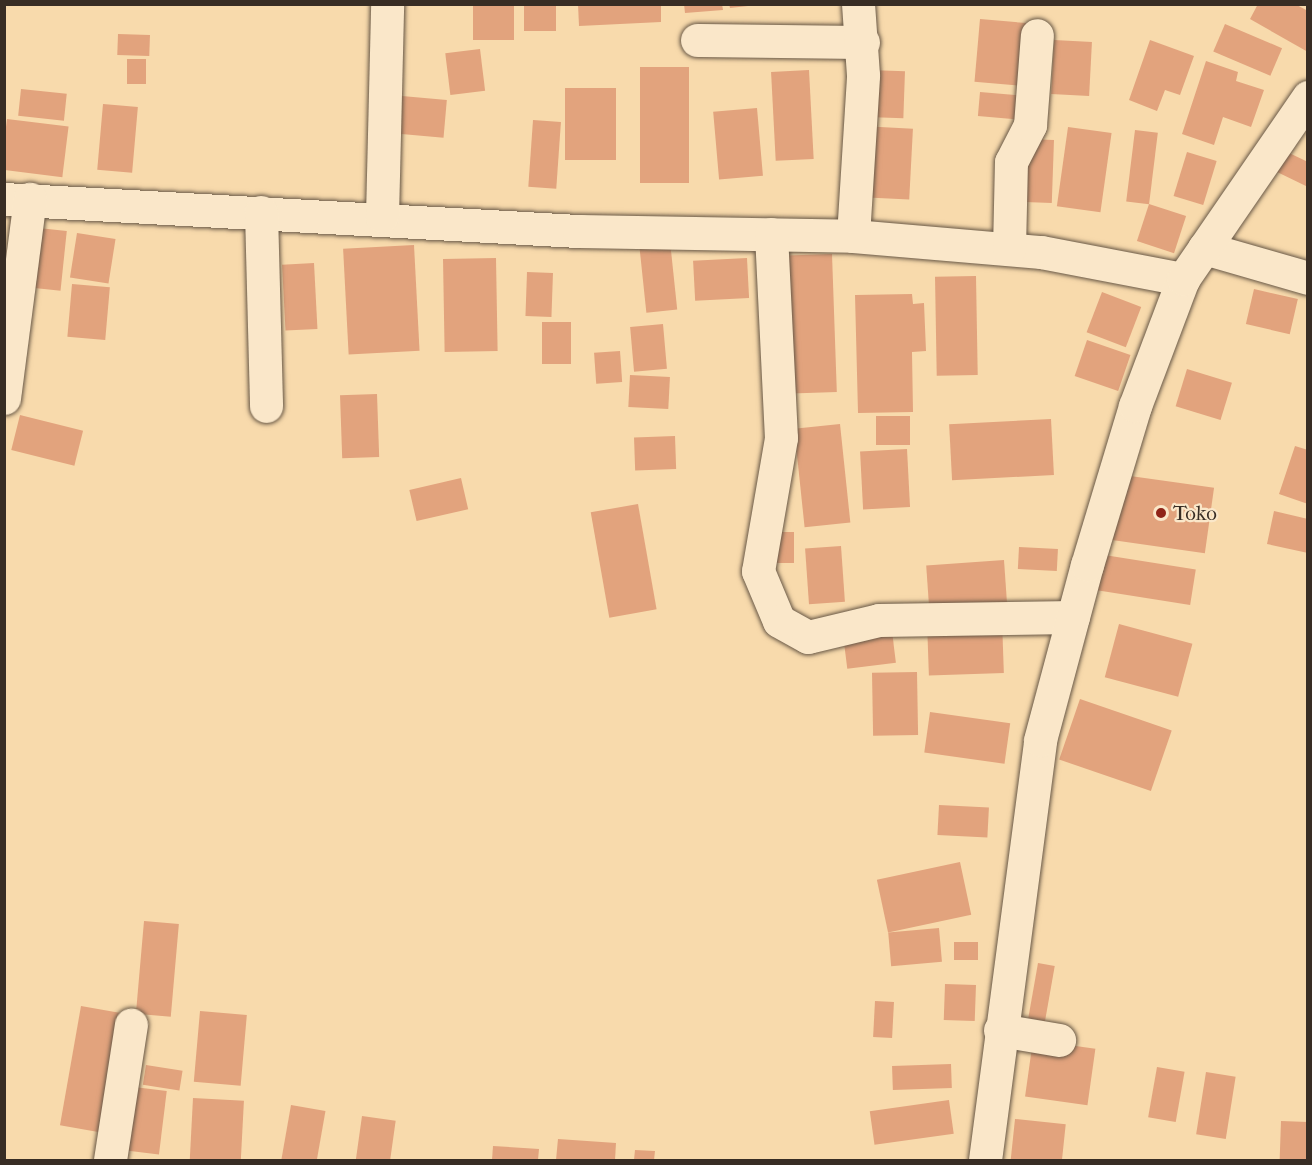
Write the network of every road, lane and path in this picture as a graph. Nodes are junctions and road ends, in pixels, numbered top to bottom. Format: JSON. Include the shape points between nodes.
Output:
{"nodes":[{"id":1,"x":387,"y":4,"type":"edge"},
{"id":2,"x":858,"y":4,"type":"edge"},
{"id":3,"x":1037,"y":35,"type":"dead end"},
{"id":4,"x":697,"y":40,"type":"dead end"},
{"id":5,"x":863,"y":42,"type":"junction"},
{"id":6,"x":1308,"y":97,"type":"edge"},
{"id":7,"x":17,"y":199,"type":"edge"},
{"id":8,"x":261,"y":212,"type":"junction"},
{"id":9,"x":382,"y":216,"type":"junction"},
{"id":10,"x":771,"y":234,"type":"junction"},
{"id":11,"x":853,"y":236,"type":"junction"},
{"id":12,"x":1204,"y":248,"type":"junction"},
{"id":13,"x":1009,"y":249,"type":"junction"},
{"id":14,"x":1308,"y":278,"type":"edge"},
{"id":15,"x":1183,"y":279,"type":"junction"},
{"id":16,"x":4,"y":398,"type":"edge"},
{"id":17,"x":266,"y":406,"type":"dead end"},
{"id":18,"x":1073,"y":616,"type":"junction"},
{"id":19,"x":131,"y":1025,"type":"dead end"},
{"id":20,"x":1000,"y":1030,"type":"junction"},
{"id":21,"x":1059,"y":1040,"type":"dead end"},
{"id":22,"x":110,"y":1161,"type":"edge"},
{"id":23,"x":984,"y":1161,"type":"edge"}],
"edges":[{"from":1,"to":9,"type":"street"},
{"from":2,"to":5,"type":"street"},
{"from":3,"to":13,"type":"street","via":[[1030,125],[1011,162]]},
{"from":4,"to":5,"type":"street"},
{"from":5,"to":11,"type":"street"},
{"from":6,"to":12,"type":"street"},
{"from":7,"to":8,"type":"street"},
{"from":7,"to":16,"type":"street"},
{"from":8,"to":9,"type":"street"},
{"from":8,"to":17,"type":"street"},
{"from":9,"to":10,"type":"street","via":[[579,231]]},
{"from":10,"to":11,"type":"street"},
{"from":10,"to":18,"type":"street","via":[[781,438],[758,571],[779,621],[808,637],[879,620]]},
{"from":11,"to":13,"type":"street"},
{"from":12,"to":14,"type":"street"},
{"from":12,"to":15,"type":"street"},
{"from":13,"to":15,"type":"street"},
{"from":15,"to":18,"type":"street","via":[[1135,406]]},
{"from":18,"to":20,"type":"street","via":[[1040,740]]},
{"from":19,"to":22,"type":"street"},
{"from":20,"to":21,"type":"street"},
{"from":20,"to":23,"type":"street"}]}
